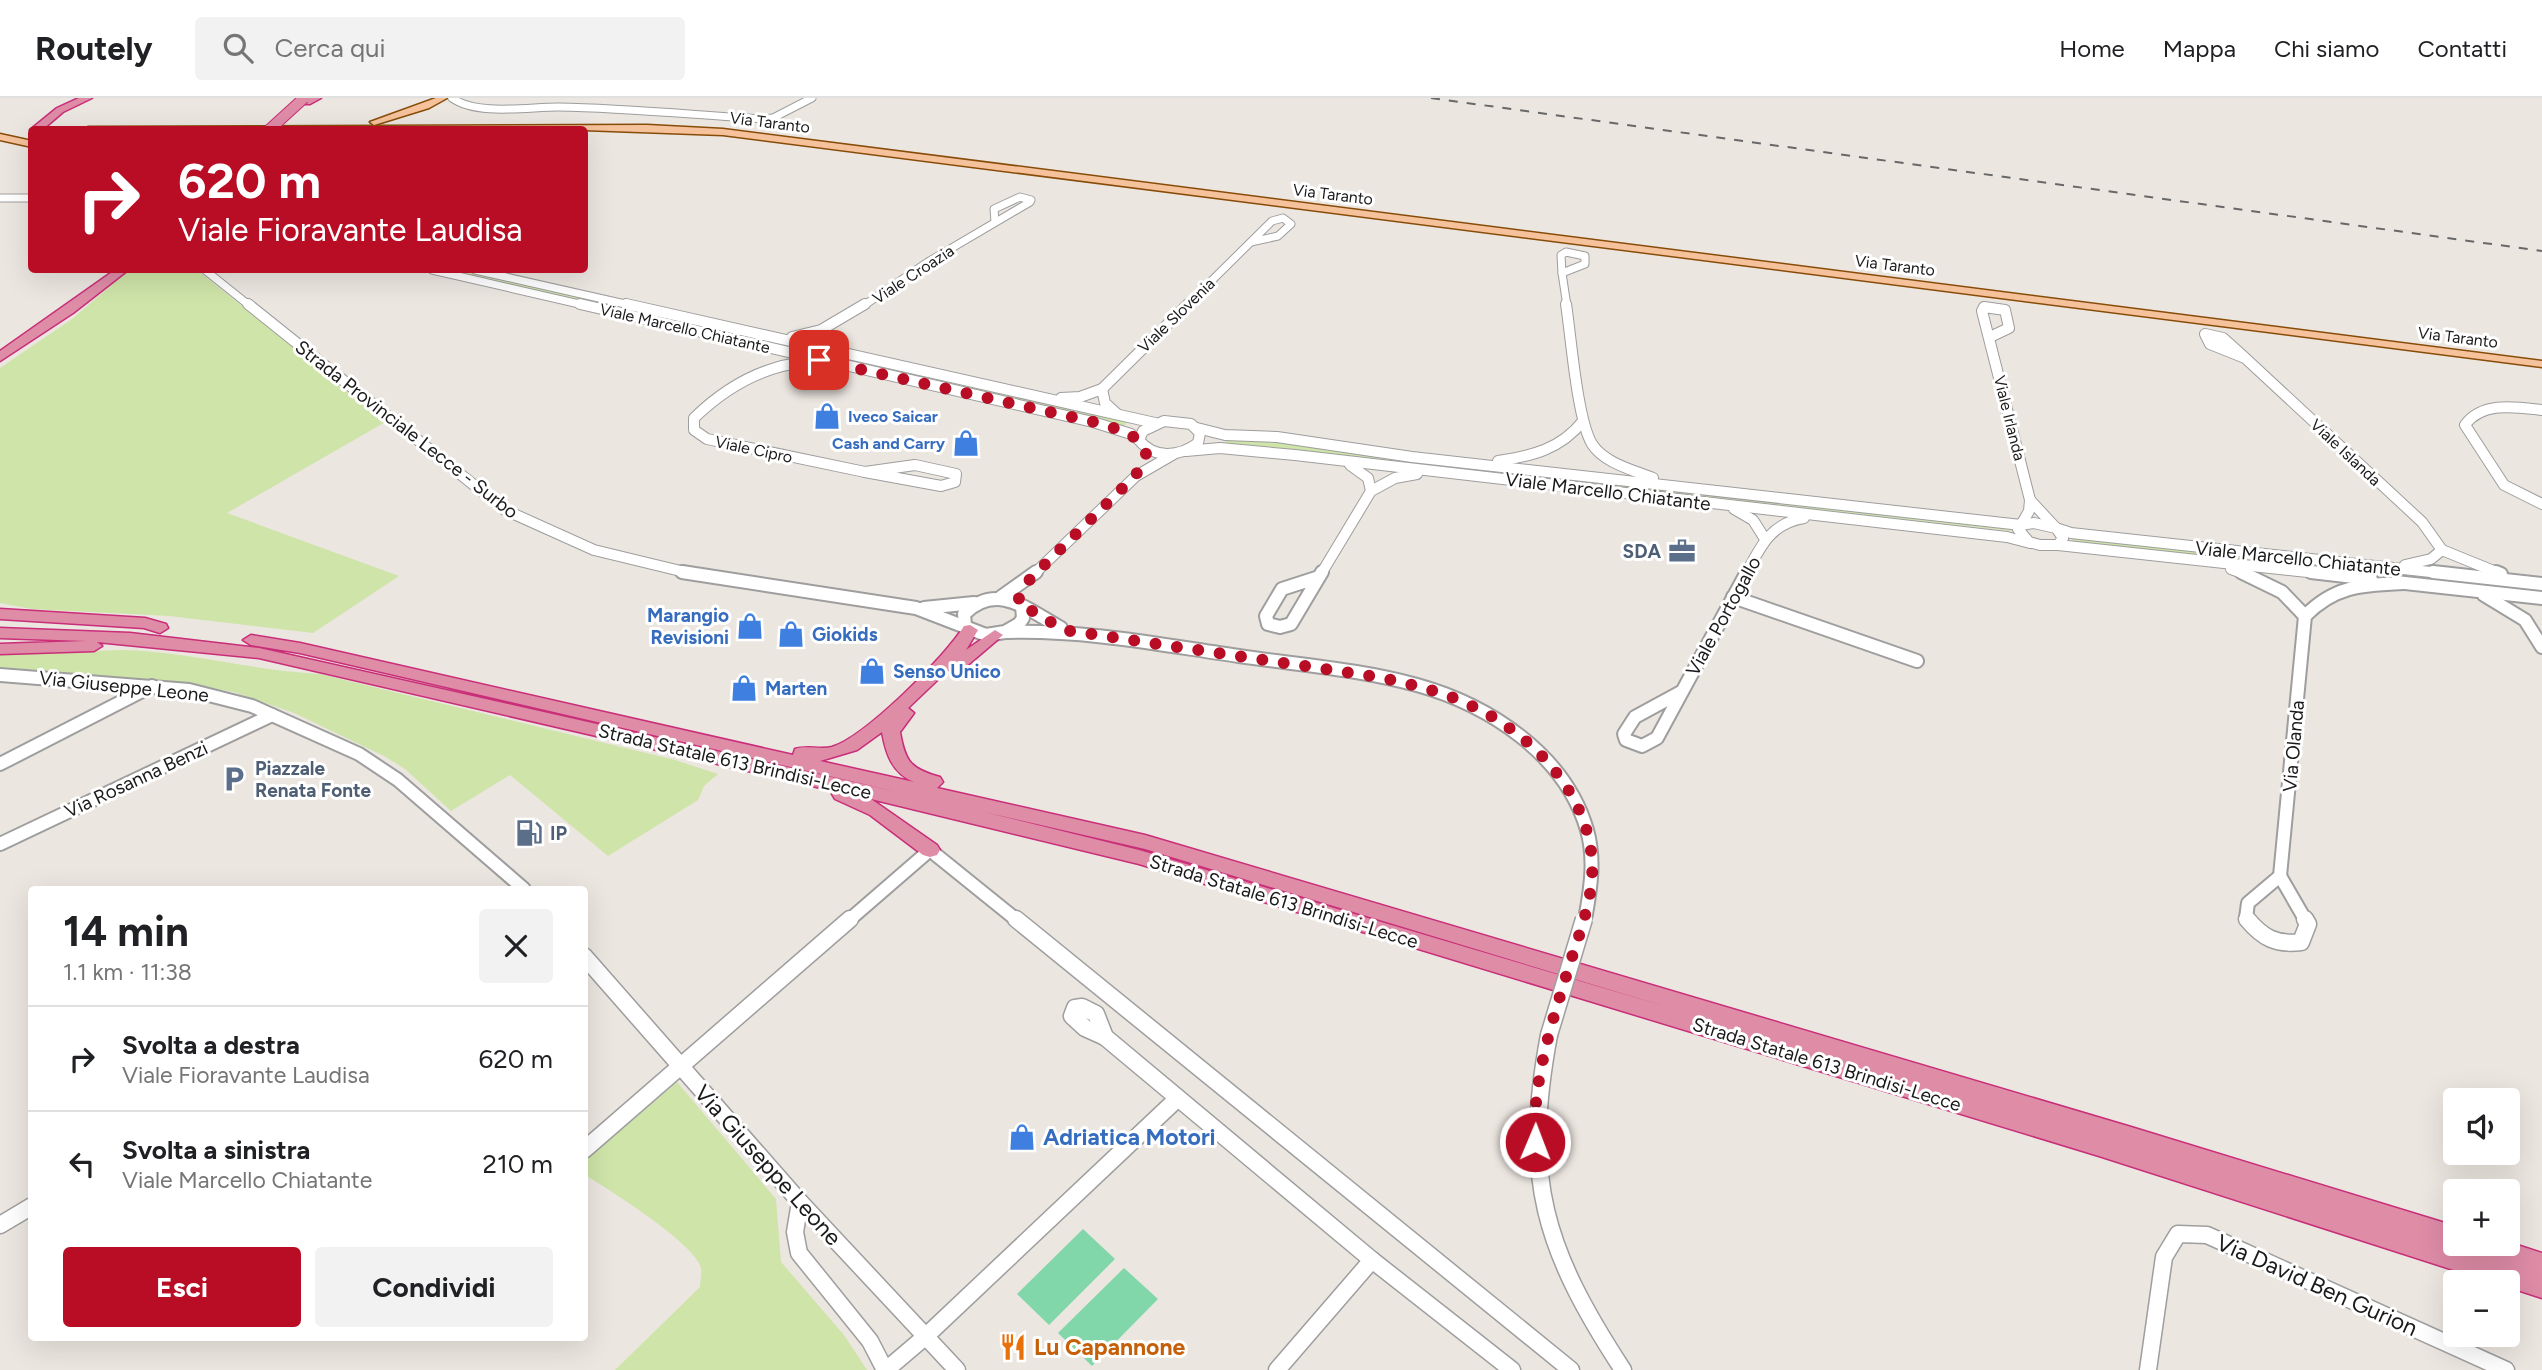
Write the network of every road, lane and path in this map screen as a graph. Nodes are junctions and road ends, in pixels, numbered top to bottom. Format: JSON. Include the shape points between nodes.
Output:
{"nodes":[{"id":1,"x":87,"y":98,"type":"edge"},
{"id":2,"x":443,"y":98,"type":"edge"},
{"id":3,"x":452,"y":98,"type":"edge"},
{"id":4,"x":812,"y":98,"type":"edge"},
{"id":5,"x":308,"y":99,"type":"edge"},
{"id":6,"x":426,"y":106,"type":"junction"},
{"id":7,"x":416,"y":113,"type":"junction"},
{"id":8,"x":388,"y":119,"type":"junction"},
{"id":9,"x":44,"y":125,"type":"edge"},
{"id":10,"x":275,"y":126,"type":"edge"},
{"id":11,"x":337,"y":126,"type":"edge"},
{"id":12,"x":383,"y":126,"type":"edge"},
{"id":13,"x":390,"y":126,"type":"edge"},
{"id":14,"x":440,"y":126,"type":"edge"},
{"id":15,"x":588,"y":128,"type":"edge"},
{"id":16,"x":28,"y":132,"type":"edge"},
{"id":17,"x":28,"y":134,"type":"edge"},
{"id":18,"x":0,"y":136,"type":"edge"},
{"id":19,"x":16,"y":141,"type":"junction"},
{"id":20,"x":28,"y":143,"type":"edge"},
{"id":21,"x":0,"y":198,"type":"edge"},
{"id":22,"x":28,"y":198,"type":"edge"},
{"id":23,"x":995,"y":222,"type":"junction"},
{"id":24,"x":1251,"y":242,"type":"junction"},
{"id":25,"x":108,"y":273,"type":"edge"},
{"id":26,"x":118,"y":273,"type":"edge"},
{"id":27,"x":209,"y":273,"type":"edge"},
{"id":28,"x":445,"y":273,"type":"edge"},
{"id":29,"x":488,"y":273,"type":"edge"},
{"id":30,"x":1562,"y":273,"type":"dead end"},
{"id":31,"x":832,"y":327,"type":"junction"},
{"id":32,"x":774,"y":337,"type":"junction"},
{"id":33,"x":1990,"y":337,"type":"dead end"},
{"id":34,"x":746,"y":343,"type":"junction"},
{"id":35,"x":0,"y":349,"type":"edge"},
{"id":36,"x":853,"y":355,"type":"junction"},
{"id":37,"x":2245,"y":358,"type":"dead end"},
{"id":38,"x":0,"y":360,"type":"edge"},
{"id":39,"x":833,"y":363,"type":"junction"},
{"id":40,"x":2542,"y":364,"type":"edge"},
{"id":41,"x":759,"y":372,"type":"junction"},
{"id":42,"x":1102,"y":389,"type":"junction"},
{"id":43,"x":1038,"y":398,"type":"junction"},
{"id":44,"x":2542,"y":411,"type":"edge"},
{"id":45,"x":1119,"y":416,"type":"junction"},
{"id":46,"x":1583,"y":421,"type":"junction"},
{"id":47,"x":1155,"y":423,"type":"junction"},
{"id":48,"x":1197,"y":428,"type":"junction"},
{"id":49,"x":1141,"y":443,"type":"junction"},
{"id":50,"x":1186,"y":451,"type":"junction"},
{"id":51,"x":1174,"y":454,"type":"junction"},
{"id":52,"x":1295,"y":455,"type":"junction"},
{"id":53,"x":1472,"y":463,"type":"junction"},
{"id":54,"x":865,"y":472,"type":"junction"},
{"id":55,"x":1448,"y":472,"type":"junction"},
{"id":56,"x":1136,"y":475,"type":"junction"},
{"id":57,"x":1690,"y":487,"type":"junction"},
{"id":58,"x":1371,"y":491,"type":"junction"},
{"id":59,"x":2031,"y":500,"type":"junction"},
{"id":60,"x":1720,"y":503,"type":"junction"},
{"id":61,"x":2542,"y":504,"type":"edge"},
{"id":62,"x":1839,"y":517,"type":"junction"},
{"id":63,"x":2021,"y":525,"type":"junction"},
{"id":64,"x":2055,"y":528,"type":"junction"},
{"id":65,"x":1765,"y":539,"type":"junction"},
{"id":66,"x":2031,"y":543,"type":"junction"},
{"id":67,"x":2058,"y":545,"type":"junction"},
{"id":68,"x":2442,"y":550,"type":"junction"},
{"id":69,"x":2196,"y":559,"type":"junction"},
{"id":70,"x":2390,"y":567,"type":"junction"},
{"id":71,"x":1319,"y":577,"type":"junction"},
{"id":72,"x":1030,"y":579,"type":"junction"},
{"id":73,"x":2404,"y":583,"type":"junction"},
{"id":74,"x":2541,"y":584,"type":"edge"},
{"id":75,"x":2473,"y":591,"type":"junction"},
{"id":76,"x":1001,"y":597,"type":"junction"},
{"id":77,"x":1733,"y":597,"type":"junction"},
{"id":78,"x":2542,"y":599,"type":"edge"},
{"id":79,"x":974,"y":603,"type":"junction"},
{"id":80,"x":1019,"y":604,"type":"junction"},
{"id":81,"x":916,"y":608,"type":"junction"},
{"id":82,"x":0,"y":614,"type":"edge"},
{"id":83,"x":2305,"y":616,"type":"junction"},
{"id":84,"x":2525,"y":620,"type":"junction"},
{"id":85,"x":0,"y":622,"type":"edge"},
{"id":86,"x":160,"y":628,"type":"junction"},
{"id":87,"x":967,"y":628,"type":"junction"},
{"id":88,"x":1064,"y":630,"type":"junction"},
{"id":89,"x":0,"y":633,"type":"edge"},
{"id":90,"x":1000,"y":634,"type":"junction"},
{"id":91,"x":2542,"y":647,"type":"edge"},
{"id":92,"x":0,"y":649,"type":"edge"},
{"id":93,"x":1917,"y":661,"type":"dead end"},
{"id":94,"x":314,"y":664,"type":"junction"},
{"id":95,"x":0,"y":675,"type":"edge"},
{"id":96,"x":153,"y":686,"type":"junction"},
{"id":97,"x":1681,"y":692,"type":"junction"},
{"id":98,"x":272,"y":715,"type":"junction"},
{"id":99,"x":645,"y":726,"type":"junction"},
{"id":100,"x":704,"y":754,"type":"junction"},
{"id":101,"x":0,"y":764,"type":"edge"},
{"id":102,"x":1053,"y":821,"type":"junction"},
{"id":103,"x":2,"y":839,"type":"edge"},
{"id":104,"x":930,"y":850,"type":"junction"},
{"id":105,"x":2280,"y":876,"type":"junction"},
{"id":106,"x":521,"y":886,"type":"edge"},
{"id":107,"x":1586,"y":914,"type":"joint"},
{"id":108,"x":588,"y":961,"type":"edge"},
{"id":109,"x":1549,"y":1035,"type":"joint"},
{"id":110,"x":1105,"y":1037,"type":"dead end"},
{"id":111,"x":681,"y":1066,"type":"junction"},
{"id":112,"x":1177,"y":1099,"type":"junction"},
{"id":113,"x":588,"y":1147,"type":"edge"},
{"id":114,"x":800,"y":1202,"type":"junction"},
{"id":115,"x":28,"y":1208,"type":"edge"},
{"id":116,"x":0,"y":1225,"type":"edge"},
{"id":117,"x":2443,"y":1234,"type":"edge"},
{"id":118,"x":2514,"y":1256,"type":"edge"},
{"id":119,"x":1372,"y":1260,"type":"junction"},
{"id":120,"x":2542,"y":1265,"type":"edge"},
{"id":121,"x":2542,"y":1286,"type":"edge"},
{"id":122,"x":926,"y":1336,"type":"junction"},
{"id":123,"x":886,"y":1370,"type":"edge"},
{"id":124,"x":957,"y":1370,"type":"edge"},
{"id":125,"x":1277,"y":1370,"type":"edge"},
{"id":126,"x":1512,"y":1370,"type":"edge"},
{"id":127,"x":1571,"y":1370,"type":"edge"},
{"id":128,"x":1623,"y":1370,"type":"edge"},
{"id":129,"x":2148,"y":1370,"type":"edge"},
{"id":130,"x":2506,"y":1370,"type":"edge"}],
"edges":[{"from":1,"to":9,"type":"highway","via":[[60,110]]},
{"from":2,"to":6,"type":"main road"},
{"from":3,"to":4,"type":"street","via":[[499,109],[558,107],[763,119]]},
{"from":5,"to":10,"type":"highway","bridge":true},
{"from":6,"to":7,"type":"main road"},
{"from":6,"to":8,"type":"main road"},
{"from":7,"to":13,"type":"main road"},
{"from":7,"to":14,"type":"main road","via":[[415,120],[422,124]]},
{"from":8,"to":11,"type":"main road"},
{"from":8,"to":12,"type":"main road"},
{"from":15,"to":40,"type":"main road","name":"Via Taranto","via":[[723,132]]},
{"from":16,"to":18,"type":"main road"},
{"from":17,"to":19,"type":"main road"},
{"from":18,"to":19,"type":"main road"},
{"from":19,"to":20,"type":"main road"},
{"from":21,"to":22,"type":"street"},
{"from":23,"to":23,"type":"street","name":"Viale Croazia","via":[[1030,202],[1031,200],[1020,197],[994,209]]},
{"from":23,"to":31,"type":"street","name":"Viale Croazia"},
{"from":24,"to":24,"type":"street","name":"Viale Slovenia","via":[[1278,236],[1292,223],[1285,218],[1272,221]]},
{"from":24,"to":42,"type":"street","name":"Viale Slovenia"},
{"from":25,"to":35,"type":"highway"},
{"from":26,"to":38,"type":"highway"},
{"from":27,"to":81,"type":"street","name":"Strada Provinciale Lecce - Surbo","via":[[505,510],[548,531],[594,550],[681,572]]},
{"from":28,"to":34,"type":"street","name":"Viale Marcello Chiatante"},
{"from":29,"to":32,"type":"street","name":"Viale Marcello Chiatante"},
{"from":30,"to":46,"type":"street"},
{"from":31,"to":32,"type":"street","name":"Viale Croazia","via":[[807,336]]},
{"from":31,"to":36,"type":"street","via":[[825,337],[829,343]]},
{"from":32,"to":36,"type":"street","name":"Viale Marcello Chiatante"},
{"from":33,"to":59,"type":"street","name":"Viale Irlanda"},
{"from":34,"to":39,"type":"street","name":"Viale Marcello Chiatante"},
{"from":34,"to":41,"type":"street","via":[[767,359]]},
{"from":36,"to":43,"type":"street","name":"Viale Marcello Chiatante"},
{"from":37,"to":68,"type":"street","name":"Viale Islanda","via":[[2422,522]]},
{"from":39,"to":41,"type":"street","name":"Viale Cipro","via":[[791,362]]},
{"from":39,"to":49,"type":"street","name":"Viale Marcello Chiatante","via":[[1094,422],[1131,434]]},
{"from":41,"to":54,"type":"street","name":"Viale Cipro","via":[[703,408],[694,418],[694,430],[707,439]]},
{"from":42,"to":43,"type":"street","via":[[1080,397]]},
{"from":42,"to":45,"type":"street","via":[[1105,403]]},
{"from":43,"to":45,"type":"street","name":"Viale Marcello Chiatante"},
{"from":44,"to":61,"type":"street","via":[[2493,409],[2473,415],[2465,425],[2504,485]]},
{"from":45,"to":47,"type":"street","name":"Viale Marcello Chiatante"},
{"from":46,"to":53,"type":"street","via":[[1552,449]]},
{"from":46,"to":57,"type":"street","via":[[1592,444],[1603,455],[1646,476]]},
{"from":47,"to":48,"type":"street","name":"Viale Marcello Chiatante","via":[[1183,422]]},
{"from":47,"to":49,"type":"street","via":[[1143,430]]},
{"from":48,"to":50,"type":"street","via":[[1198,443]]},
{"from":48,"to":53,"type":"street","name":"Viale Marcello Chiatante","via":[[1224,435],[1277,437]]},
{"from":49,"to":51,"type":"street","name":"Viale Marcello Chiatante","via":[[1156,453]]},
{"from":49,"to":56,"type":"street","via":[[1146,454]]},
{"from":50,"to":51,"type":"street","name":"Viale Marcello Chiatante"},
{"from":50,"to":52,"type":"street","name":"Viale Marcello Chiatante","via":[[1220,448]]},
{"from":51,"to":56,"type":"street"},
{"from":52,"to":55,"type":"street","name":"Viale Marcello Chiatante"},
{"from":52,"to":58,"type":"street","via":[[1362,469],[1372,483]]},
{"from":53,"to":57,"type":"street","name":"Viale Marcello Chiatante"},
{"from":54,"to":54,"type":"street","name":"Viale Cipro","via":[[941,486],[955,482],[956,474],[915,465]]},
{"from":55,"to":58,"type":"street","via":[[1409,474]]},
{"from":55,"to":60,"type":"street","name":"Viale Marcello Chiatante"},
{"from":56,"to":72,"type":"street"},
{"from":57,"to":63,"type":"street","name":"Viale Marcello Chiatante"},
{"from":58,"to":71,"type":"street"},
{"from":59,"to":63,"type":"street"},
{"from":59,"to":64,"type":"street","name":"Viale Irlanda"},
{"from":60,"to":62,"type":"street","name":"Viale Marcello Chiatante"},
{"from":60,"to":65,"type":"street","name":"Viale Portogallo","via":[[1750,517]]},
{"from":62,"to":65,"type":"street","name":"Viale Portogallo","via":[[1790,520]]},
{"from":62,"to":66,"type":"street","name":"Viale Marcello Chiatante"},
{"from":63,"to":64,"type":"street","name":"Viale Marcello Chiatante","via":[[2036,522]]},
{"from":63,"to":66,"type":"street","via":[[2019,533]]},
{"from":64,"to":67,"type":"street","via":[[2063,538]]},
{"from":64,"to":70,"type":"street","name":"Viale Marcello Chiatante"},
{"from":65,"to":77,"type":"street","name":"Viale Portogallo"},
{"from":66,"to":67,"type":"street","name":"Viale Marcello Chiatante"},
{"from":67,"to":69,"type":"street","name":"Viale Marcello Chiatante"},
{"from":68,"to":70,"type":"street","via":[[2428,560]]},
{"from":68,"to":74,"type":"street","name":"Viale Islanda","via":[[2479,567]]},
{"from":69,"to":73,"type":"street","name":"Viale Marcello Chiatante"},
{"from":69,"to":83,"type":"street","via":[[2270,584],[2299,605]]},
{"from":70,"to":74,"type":"street","name":"Viale Marcello Chiatante"},
{"from":71,"to":71,"type":"street","via":[[1282,589],[1266,616],[1268,624],[1291,624]]},
{"from":72,"to":76,"type":"street"},
{"from":72,"to":80,"type":"street"},
{"from":73,"to":75,"type":"street","name":"Viale Marcello Chiatante"},
{"from":73,"to":83,"type":"street","via":[[2339,590],[2317,601]]},
{"from":75,"to":78,"type":"street","name":"Viale Marcello Chiatante"},
{"from":75,"to":84,"type":"street"},
{"from":76,"to":79,"type":"street"},
{"from":76,"to":80,"type":"street"},
{"from":77,"to":93,"type":"street"},
{"from":77,"to":97,"type":"street","name":"Viale Portogallo"},
{"from":78,"to":84,"type":"street","via":[[2523,607]]},
{"from":79,"to":81,"type":"street","name":"Strada Provinciale Lecce - Surbo"},
{"from":79,"to":87,"type":"street","via":[[964,614]]},
{"from":80,"to":88,"type":"street"},
{"from":80,"to":90,"type":"street","via":[[1023,618]]},
{"from":81,"to":87,"type":"street","name":"Strada Provinciale Lecce - Surbo"},
{"from":82,"to":86,"type":"highway","via":[[145,623]]},
{"from":83,"to":105,"type":"street","name":"Via Olanda"},
{"from":84,"to":91,"type":"street"},
{"from":85,"to":86,"type":"highway","name":"Strada Statale 613 Brindisi-Lecce"},
{"from":86,"to":99,"type":"highway","name":"Strada Statale 613 Brindisi-Lecce","via":[[300,648]]},
{"from":87,"to":90,"type":"street","name":"Strada Provinciale Lecce - Surbo"},
{"from":87,"to":99,"type":"highway","via":[[959,651],[881,725],[839,752],[813,756],[684,727]]},
{"from":88,"to":90,"type":"street"},
{"from":88,"to":107,"type":"street","via":[[1378,677],[1469,704],[1520,736],[1542,756],[1573,798],[1588,834],[1592,860]]},
{"from":89,"to":94,"type":"highway","name":"Strada Statale 613 Brindisi-Lecce","via":[[158,640]]},
{"from":90,"to":102,"type":"highway","via":[[909,708],[891,731],[893,751],[901,767],[920,779],[1018,803]]},
{"from":92,"to":94,"type":"highway","via":[[140,645]]},
{"from":94,"to":100,"type":"highway","name":"Strada Statale 613 Brindisi-Lecce"},
{"from":95,"to":96,"type":"street","name":"Via Giuseppe Leone"},
{"from":96,"to":98,"type":"street","name":"Via Giuseppe Leone","via":[[219,696]]},
{"from":96,"to":101,"type":"street"},
{"from":97,"to":97,"type":"street","name":"Viale Portogallo","via":[[1635,717],[1624,734],[1626,740],[1650,746]]},
{"from":98,"to":103,"type":"street","name":"Via Rosanna Benzi"},
{"from":98,"to":106,"type":"street","name":"Via Giuseppe Leone","via":[[359,754],[398,780]]},
{"from":99,"to":102,"type":"highway","name":"Strada Statale 613 Brindisi-Lecce"},
{"from":100,"to":104,"type":"highway","via":[[718,764],[858,800]]},
{"from":100,"to":121,"type":"highway","name":"Strada Statale 613 Brindisi-Lecce","via":[[1139,857],[2099,1146]]},
{"from":102,"to":117,"type":"highway","name":"Strada Statale 613 Brindisi-Lecce","via":[[1145,842]]},
{"from":104,"to":111,"type":"street"},
{"from":104,"to":127,"type":"street"},
{"from":105,"to":105,"type":"street","via":[[2248,903],[2246,918],[2259,934],[2279,946],[2301,942],[2308,924]]},
{"from":107,"to":109,"type":"street","bridge":true},
{"from":108,"to":111,"type":"street","name":"Via Giuseppe Leone"},
{"from":109,"to":128,"type":"street","via":[[1534,1123],[1541,1200],[1574,1290]]},
{"from":110,"to":112,"type":"street"},
{"from":111,"to":113,"type":"street"},
{"from":111,"to":114,"type":"street","name":"Via Giuseppe Leone"},
{"from":112,"to":119,"type":"street"},
{"from":112,"to":122,"type":"street"},
{"from":114,"to":122,"type":"street","name":"Via Giuseppe Leone"},
{"from":114,"to":123,"type":"street","via":[[795,1232],[799,1253],[870,1341]]},
{"from":115,"to":116,"type":"street"},
{"from":118,"to":120,"type":"highway"},
{"from":119,"to":125,"type":"street"},
{"from":119,"to":126,"type":"street"},
{"from":122,"to":123,"type":"street"},
{"from":122,"to":124,"type":"street","name":"Via Giuseppe Leone"},
{"from":129,"to":130,"type":"street","name":"Via David Ben Gurion","via":[[2164,1257],[2178,1234],[2207,1235]]}]}
